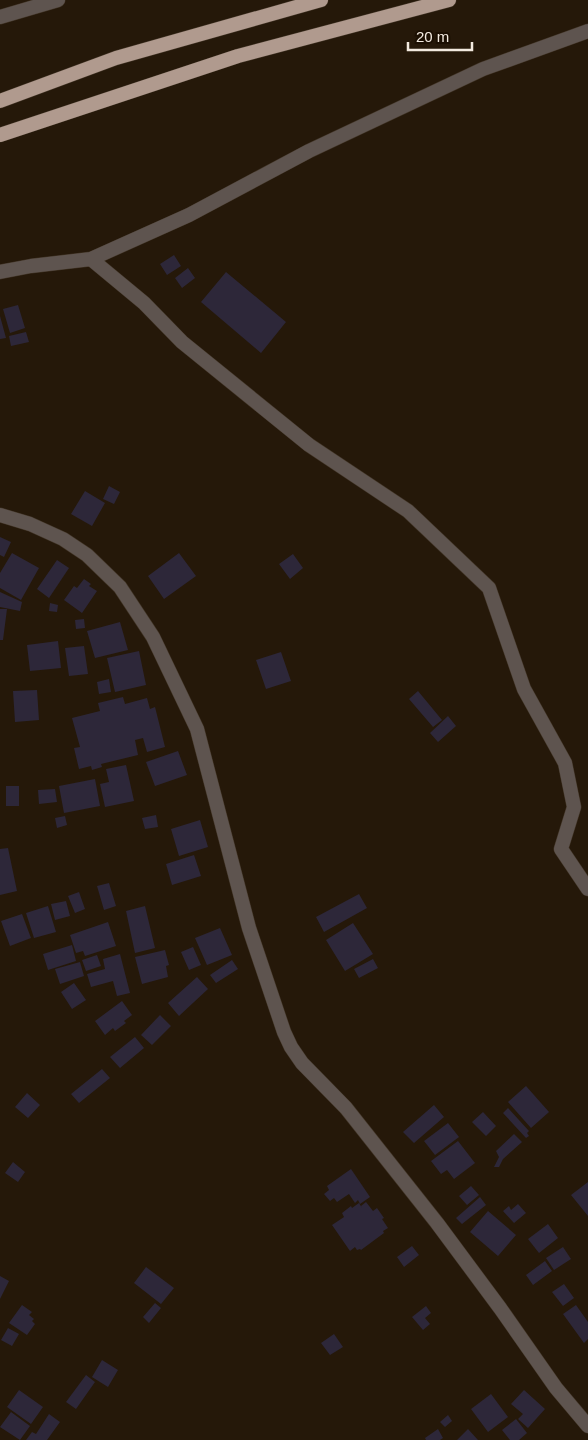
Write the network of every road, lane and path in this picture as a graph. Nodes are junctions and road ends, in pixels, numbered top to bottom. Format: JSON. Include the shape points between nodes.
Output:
{"nodes":[{"id":1,"x":58,"y":0,"type":"edge"},
{"id":2,"x":321,"y":0,"type":"edge"},
{"id":3,"x":448,"y":0,"type":"edge"},
{"id":4,"x":0,"y":17,"type":"edge"},
{"id":5,"x":588,"y":32,"type":"edge"},
{"id":6,"x":0,"y":101,"type":"edge"},
{"id":7,"x":0,"y":135,"type":"edge"},
{"id":8,"x":91,"y":259,"type":"junction"},
{"id":9,"x":0,"y":272,"type":"edge"},
{"id":10,"x":0,"y":515,"type":"edge"},
{"id":11,"x":588,"y":889,"type":"edge"},
{"id":12,"x":588,"y":1426,"type":"edge"}],
"edges":[{"from":1,"to":4,"type":"street"},
{"from":2,"to":6,"type":"highway","via":[[116,58]]},
{"from":3,"to":7,"type":"highway","via":[[238,56]]},
{"from":5,"to":8,"type":"street","via":[[482,69],[309,151],[189,215]]},
{"from":8,"to":9,"type":"street"},
{"from":8,"to":11,"type":"street","via":[[144,303],[182,342],[309,445],[408,511],[490,588],[524,689],[565,763],[574,807],[561,849]]},
{"from":10,"to":12,"type":"street","via":[[63,539],[87,555],[120,587],[153,637],[197,729],[249,928],[291,1048],[346,1108],[437,1223],[556,1388]]}]}
